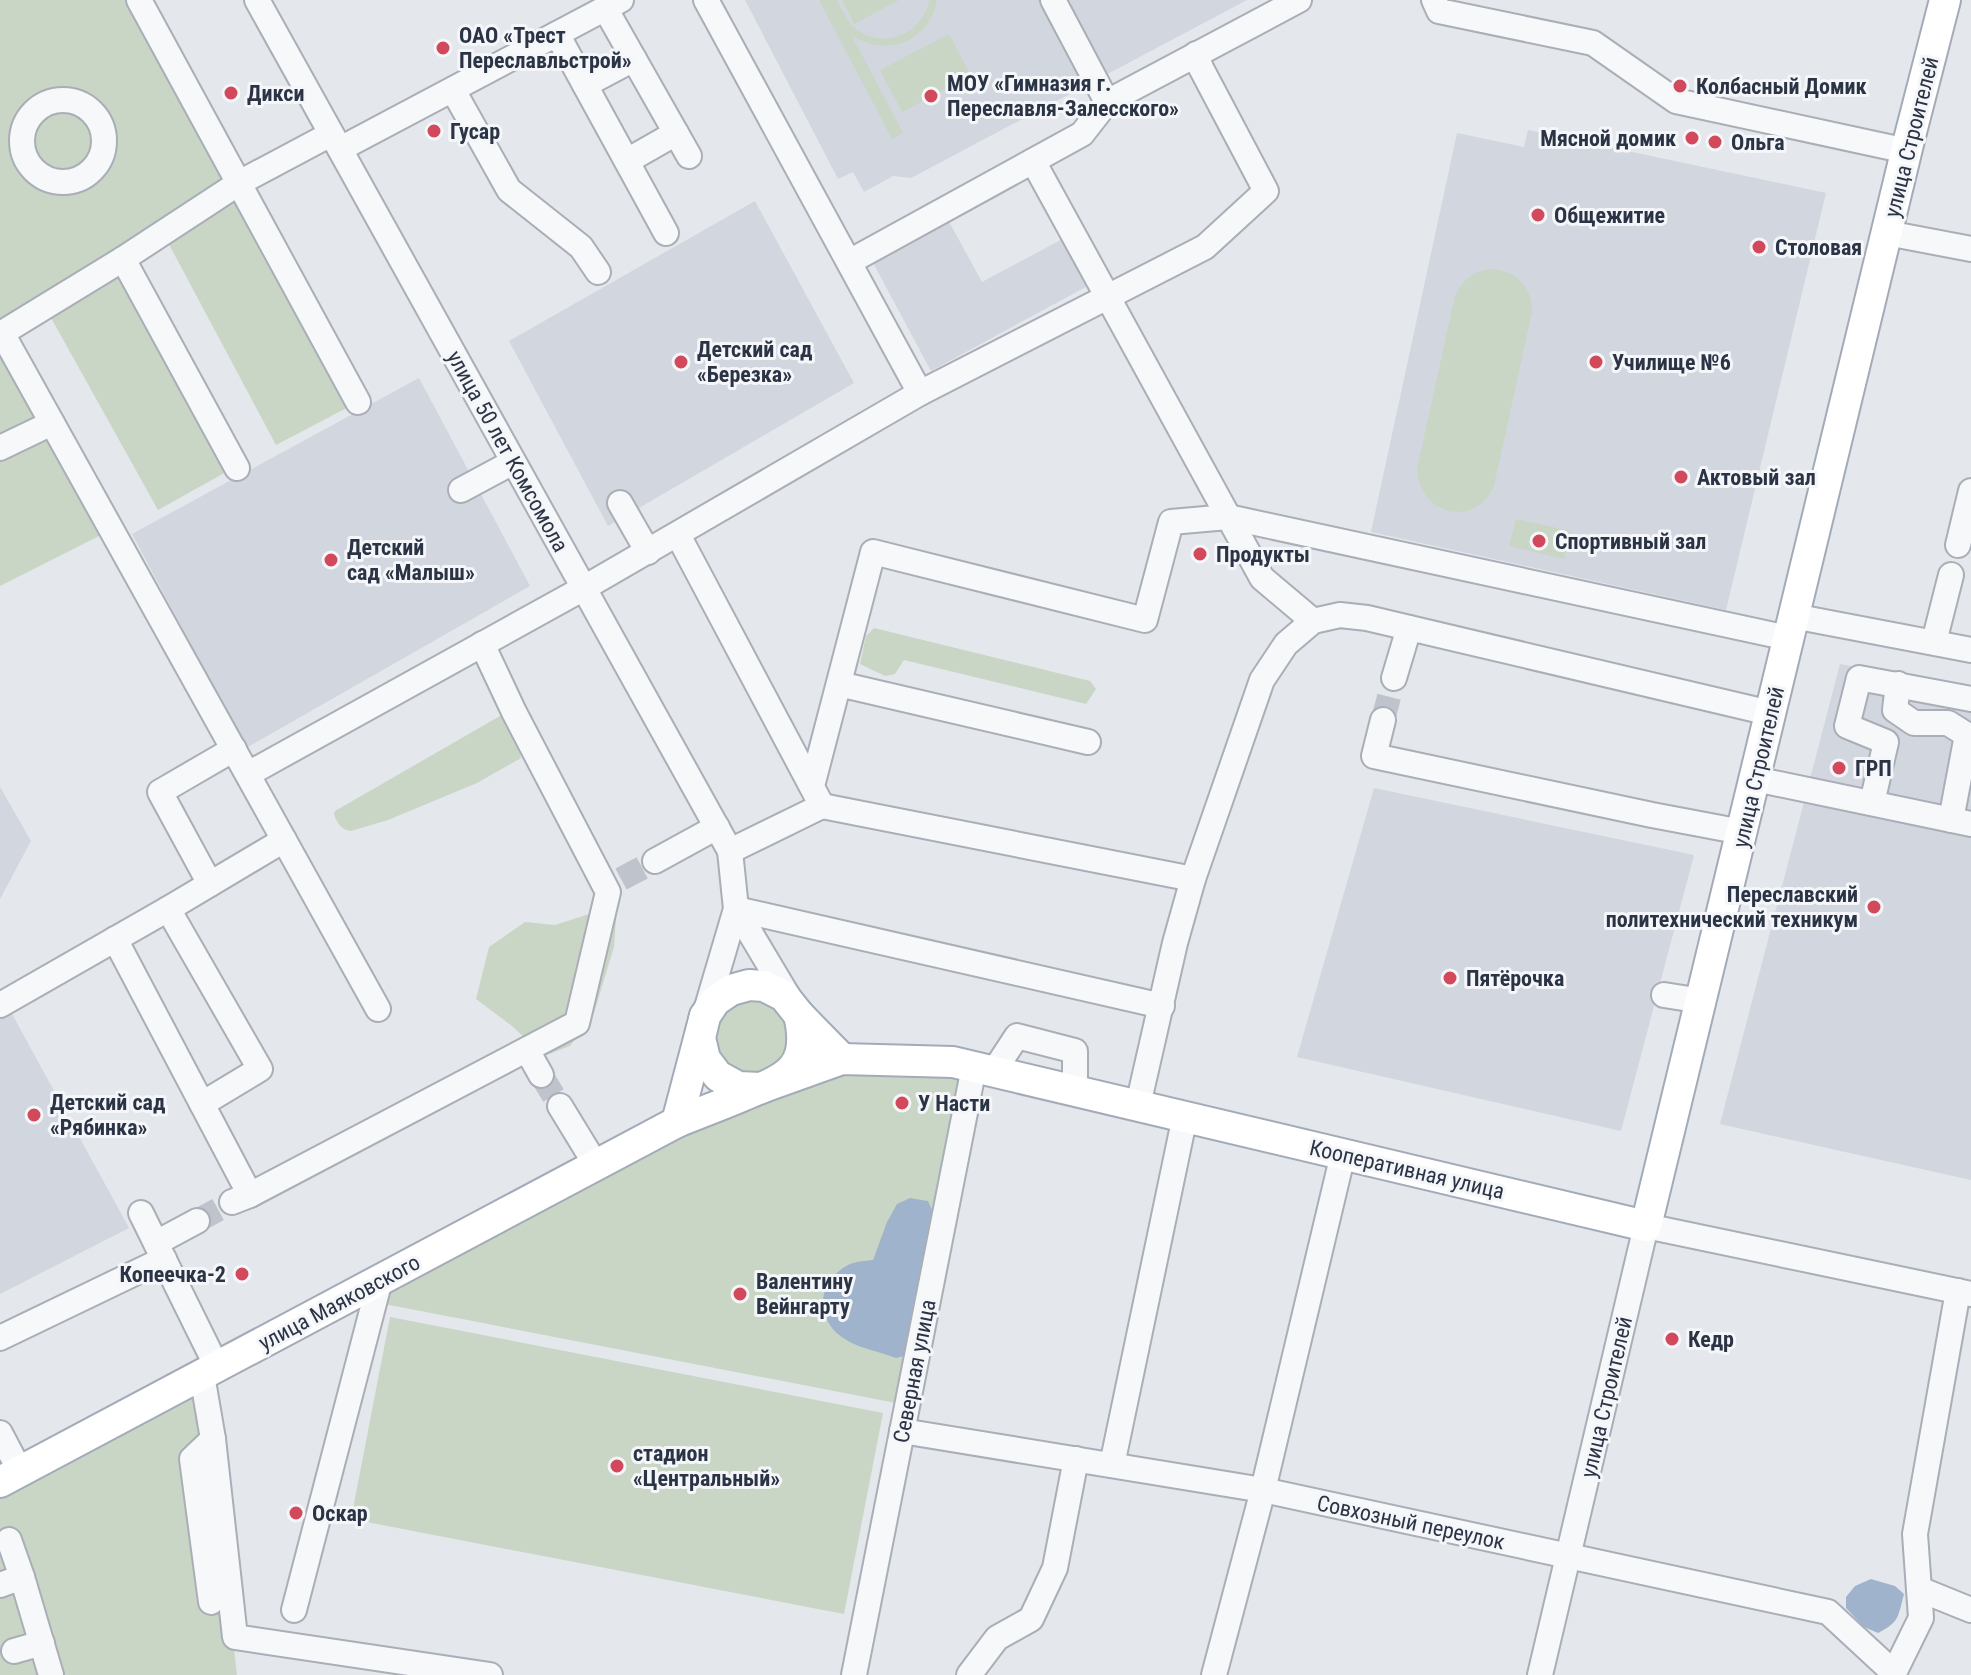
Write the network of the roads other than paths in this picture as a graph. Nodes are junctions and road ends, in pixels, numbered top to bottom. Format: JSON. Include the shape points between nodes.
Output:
{"nodes":[{"id":1,"x":139,"y":0,"type":"edge"},
{"id":2,"x":257,"y":0,"type":"edge"},
{"id":3,"x":706,"y":0,"type":"edge"},
{"id":4,"x":1053,"y":0,"type":"edge"},
{"id":5,"x":1434,"y":0,"type":"edge"},
{"id":6,"x":1945,"y":0,"type":"edge"},
{"id":7,"x":1293,"y":2,"type":"edge"},
{"id":8,"x":613,"y":4,"type":"edge"},
{"id":9,"x":557,"y":34,"type":"junction"},
{"id":10,"x":1196,"y":54,"type":"junction"},
{"id":11,"x":634,"y":59,"type":"junction"},
{"id":12,"x":585,"y":85,"type":"junction"},
{"id":13,"x":453,"y":90,"type":"junction"},
{"id":14,"x":1107,"y":102,"type":"junction"},
{"id":15,"x":676,"y":133,"type":"junction"},
{"id":16,"x":336,"y":141,"type":"junction"},
{"id":17,"x":1907,"y":151,"type":"junction"},
{"id":18,"x":689,"y":156,"type":"dead end"},
{"id":19,"x":627,"y":161,"type":"junction"},
{"id":20,"x":1033,"y":161,"type":"junction"},
{"id":21,"x":239,"y":183,"type":"junction"},
{"id":22,"x":666,"y":233,"type":"dead end"},
{"id":23,"x":1887,"y":233,"type":"junction"},
{"id":24,"x":1971,"y":249,"type":"edge"},
{"id":25,"x":123,"y":259,"type":"junction"},
{"id":26,"x":849,"y":262,"type":"junction"},
{"id":27,"x":598,"y":272,"type":"dead end"},
{"id":28,"x":1108,"y":298,"type":"junction"},
{"id":29,"x":920,"y":393,"type":"junction"},
{"id":30,"x":358,"y":402,"type":"dead end"},
{"id":31,"x":52,"y":423,"type":"junction"},
{"id":32,"x":0,"y":448,"type":"edge"},
{"id":33,"x":513,"y":462,"type":"junction"},
{"id":34,"x":237,"y":468,"type":"dead end"},
{"id":35,"x":461,"y":490,"type":"dead end"},
{"id":36,"x":1971,"y":493,"type":"edge"},
{"id":37,"x":620,"y":503,"type":"dead end"},
{"id":38,"x":1228,"y":517,"type":"junction"},
{"id":39,"x":678,"y":535,"type":"junction"},
{"id":40,"x":1958,"y":545,"type":"dead end"},
{"id":41,"x":648,"y":552,"type":"junction"},
{"id":42,"x":1951,"y":575,"type":"dead end"},
{"id":43,"x":584,"y":588,"type":"junction"},
{"id":44,"x":1313,"y":621,"type":"junction"},
{"id":45,"x":1791,"y":627,"type":"junction"},
{"id":46,"x":1409,"y":628,"type":"junction"},
{"id":47,"x":1934,"y":642,"type":"junction"},
{"id":48,"x":482,"y":644,"type":"junction"},
{"id":49,"x":1971,"y":650,"type":"edge"},
{"id":50,"x":1394,"y":678,"type":"tunnel mouth"},
{"id":51,"x":839,"y":684,"type":"junction"},
{"id":52,"x":1898,"y":684,"type":"junction"},
{"id":53,"x":1971,"y":699,"type":"edge"},
{"id":54,"x":1770,"y":713,"type":"junction"},
{"id":55,"x":1383,"y":720,"type":"tunnel mouth"},
{"id":56,"x":1088,"y":742,"type":"dead end"},
{"id":57,"x":234,"y":749,"type":"junction"},
{"id":58,"x":248,"y":774,"type":"junction"},
{"id":59,"x":1755,"y":779,"type":"junction"},
{"id":60,"x":817,"y":796,"type":"junction"},
{"id":61,"x":1872,"y":803,"type":"junction"},
{"id":62,"x":1966,"y":822,"type":"edge"},
{"id":63,"x":717,"y":827,"type":"junction"},
{"id":64,"x":1742,"y":832,"type":"junction"},
{"id":65,"x":284,"y":840,"type":"junction"},
{"id":66,"x":730,"y":851,"type":"junction"},
{"id":67,"x":655,"y":861,"type":"tunnel mouth"},
{"id":68,"x":1193,"y":879,"type":"junction"},
{"id":69,"x":210,"y":884,"type":"junction"},
{"id":70,"x":168,"y":909,"type":"junction"},
{"id":71,"x":736,"y":909,"type":"junction"},
{"id":72,"x":115,"y":939,"type":"junction"},
{"id":73,"x":1664,"y":995,"type":"dead end"},
{"id":74,"x":1702,"y":1001,"type":"junction"},
{"id":75,"x":0,"y":1005,"type":"edge"},
{"id":76,"x":1162,"y":1006,"type":"junction"},
{"id":77,"x":378,"y":1009,"type":"dead end"},
{"id":78,"x":799,"y":1015,"type":"junction"},
{"id":79,"x":705,"y":1016,"type":"junction"},
{"id":80,"x":527,"y":1050,"type":"junction"},
{"id":81,"x":842,"y":1059,"type":"junction"},
{"id":82,"x":984,"y":1069,"type":"junction"},
{"id":83,"x":541,"y":1075,"type":"tunnel mouth"},
{"id":84,"x":761,"y":1088,"type":"junction"},
{"id":85,"x":202,"y":1104,"type":"junction"},
{"id":86,"x":1138,"y":1105,"type":"junction"},
{"id":87,"x":560,"y":1106,"type":"tunnel mouth"},
{"id":88,"x":1185,"y":1116,"type":"junction"},
{"id":89,"x":677,"y":1122,"type":"junction"},
{"id":90,"x":1343,"y":1154,"type":"junction"},
{"id":91,"x":596,"y":1165,"type":"junction"},
{"id":92,"x":141,"y":1213,"type":"dead end"},
{"id":93,"x":197,"y":1221,"type":"tunnel mouth"},
{"id":94,"x":1646,"y":1226,"type":"junction"},
{"id":95,"x":160,"y":1251,"type":"junction"},
{"id":96,"x":380,"y":1280,"type":"junction"},
{"id":97,"x":1964,"y":1293,"type":"edge"},
{"id":98,"x":0,"y":1338,"type":"edge"},
{"id":99,"x":210,"y":1371,"type":"junction"},
{"id":100,"x":902,"y":1431,"type":"junction"},
{"id":101,"x":0,"y":1433,"type":"edge"},
{"id":102,"x":213,"y":1439,"type":"junction"},
{"id":103,"x":1076,"y":1459,"type":"junction"},
{"id":104,"x":1112,"y":1465,"type":"junction"},
{"id":105,"x":10,"y":1477,"type":"edge"},
{"id":106,"x":1263,"y":1490,"type":"junction"},
{"id":107,"x":9,"y":1540,"type":"dead end"},
{"id":108,"x":1568,"y":1556,"type":"junction"},
{"id":109,"x":11,"y":1581,"type":"edge"},
{"id":110,"x":1919,"y":1589,"type":"junction"},
{"id":111,"x":211,"y":1602,"type":"dead end"},
{"id":112,"x":294,"y":1610,"type":"dead end"},
{"id":113,"x":1971,"y":1610,"type":"edge"},
{"id":114,"x":42,"y":1643,"type":"junction"},
{"id":115,"x":14,"y":1651,"type":"dead end"},
{"id":116,"x":1894,"y":1674,"type":"edge"},
{"id":117,"x":51,"y":1675,"type":"edge"},
{"id":118,"x":490,"y":1675,"type":"edge"},
{"id":119,"x":854,"y":1675,"type":"edge"},
{"id":120,"x":969,"y":1675,"type":"edge"},
{"id":121,"x":1214,"y":1675,"type":"edge"},
{"id":122,"x":1540,"y":1675,"type":"edge"}],
"edges":[{"from":1,"to":21,"type":"street"},
{"from":2,"to":16,"type":"street","name":"улица 50 лет Комсомола"},
{"from":3,"to":26,"type":"street"},
{"from":4,"to":14,"type":"street"},
{"from":5,"to":17,"type":"street","via":[[1439,11],[1593,43],[1676,101]]},
{"from":6,"to":17,"type":"main road","name":"улица Строителей"},
{"from":7,"to":10,"type":"street"},
{"from":8,"to":9,"type":"street"},
{"from":8,"to":11,"type":"street"},
{"from":9,"to":12,"type":"street"},
{"from":9,"to":13,"type":"street"},
{"from":10,"to":14,"type":"street"},
{"from":10,"to":28,"type":"street","via":[[1266,191],[1205,247]]},
{"from":11,"to":12,"type":"street"},
{"from":11,"to":15,"type":"street"},
{"from":12,"to":19,"type":"street"},
{"from":13,"to":16,"type":"street"},
{"from":13,"to":27,"type":"street","via":[[509,190],[581,247]]},
{"from":14,"to":20,"type":"street","via":[[1082,134]]},
{"from":15,"to":18,"type":"street"},
{"from":15,"to":19,"type":"street"},
{"from":16,"to":21,"type":"street"},
{"from":16,"to":33,"type":"street","name":"улица 50 лет Комсомола"},
{"from":17,"to":23,"type":"main road","name":"улица Строителей"},
{"from":19,"to":22,"type":"street"},
{"from":20,"to":26,"type":"street"},
{"from":20,"to":28,"type":"street"},
{"from":21,"to":25,"type":"street"},
{"from":21,"to":30,"type":"street"},
{"from":23,"to":24,"type":"street"},
{"from":23,"to":45,"type":"main road","name":"улица Строителей"},
{"from":25,"to":31,"type":"street","via":[[2,333]]},
{"from":25,"to":34,"type":"street"},
{"from":26,"to":29,"type":"street"},
{"from":28,"to":29,"type":"street"},
{"from":28,"to":38,"type":"street"},
{"from":29,"to":39,"type":"street"},
{"from":31,"to":32,"type":"street"},
{"from":31,"to":57,"type":"street"},
{"from":33,"to":35,"type":"street"},
{"from":33,"to":43,"type":"street","name":"улица 50 лет Комсомола"},
{"from":36,"to":40,"type":"street"},
{"from":37,"to":41,"type":"street"},
{"from":38,"to":44,"type":"street","via":[[1262,578]]},
{"from":38,"to":45,"type":"street"},
{"from":38,"to":51,"type":"street","via":[[1171,522],[1145,620],[873,552]]},
{"from":39,"to":41,"type":"street"},
{"from":39,"to":60,"type":"street"},
{"from":41,"to":43,"type":"street"},
{"from":42,"to":47,"type":"street"},
{"from":43,"to":48,"type":"street"},
{"from":43,"to":63,"type":"street","name":"улица 50 лет Комсомола"},
{"from":44,"to":46,"type":"street","via":[[1340,615]]},
{"from":44,"to":68,"type":"street","via":[[1286,644],[1262,680]]},
{"from":45,"to":47,"type":"street"},
{"from":45,"to":54,"type":"main road","name":"улица Строителей"},
{"from":46,"to":50,"type":"street"},
{"from":46,"to":54,"type":"street"},
{"from":47,"to":49,"type":"street"},
{"from":48,"to":58,"type":"street"},
{"from":48,"to":80,"type":"street","via":[[514,712],[613,882],[577,1023]]},
{"from":51,"to":56,"type":"street"},
{"from":51,"to":60,"type":"street"},
{"from":52,"to":53,"type":"street"},
{"from":52,"to":61,"type":"street","via":[[1859,678],[1847,726],[1886,742]]},
{"from":52,"to":62,"type":"street","via":[[1895,710],[1914,723],[1948,723],[1967,735]]},
{"from":54,"to":59,"type":"main road","name":"улица Строителей"},
{"from":55,"to":64,"type":"street","via":[[1374,756]]},
{"from":57,"to":58,"type":"street"},
{"from":57,"to":69,"type":"street","via":[[160,792]]},
{"from":58,"to":65,"type":"street"},
{"from":59,"to":61,"type":"street"},
{"from":59,"to":64,"type":"main road","name":"улица Строителей"},
{"from":60,"to":66,"type":"street"},
{"from":60,"to":68,"type":"street"},
{"from":61,"to":62,"type":"street"},
{"from":63,"to":66,"type":"street","name":"улица 50 лет Комсомола"},
{"from":63,"to":67,"type":"street"},
{"from":64,"to":74,"type":"main road","name":"улица Строителей"},
{"from":65,"to":69,"type":"street"},
{"from":65,"to":77,"type":"street"},
{"from":66,"to":71,"type":"street","name":"улица 50 лет Комсомола"},
{"from":68,"to":76,"type":"street"},
{"from":69,"to":70,"type":"street"},
{"from":70,"to":72,"type":"street"},
{"from":70,"to":85,"type":"street","via":[[260,1069]]},
{"from":71,"to":76,"type":"street"},
{"from":71,"to":78,"type":"street"},
{"from":71,"to":79,"type":"street"},
{"from":72,"to":75,"type":"street"},
{"from":72,"to":85,"type":"street"},
{"from":73,"to":74,"type":"street"},
{"from":74,"to":94,"type":"main road","name":"улица Строителей"},
{"from":76,"to":86,"type":"street"},
{"from":78,"to":79,"type":"main road","via":[[784,996],[749,985],[715,1001]]},
{"from":78,"to":81,"type":"main road"},
{"from":78,"to":84,"type":"main road","via":[[804,1035],[798,1061],[785,1078]]},
{"from":79,"to":84,"type":"main road","via":[[700,1038],[705,1059],[718,1076],[738,1087]]},
{"from":79,"to":89,"type":"main road"},
{"from":80,"to":83,"type":"street"},
{"from":80,"to":85,"type":"street","via":[[241,1199]]},
{"from":81,"to":82,"type":"main road","name":"Кооперативная улица","via":[[953,1062]]},
{"from":81,"to":84,"type":"main road"},
{"from":82,"to":86,"type":"main road","name":"Кооперативная улица"},
{"from":82,"to":100,"type":"street","name":"Северная улица"},
{"from":84,"to":89,"type":"main road","name":"улица Маяковского"},
{"from":86,"to":88,"type":"main road","name":"Кооперативная улица"},
{"from":87,"to":91,"type":"street"},
{"from":88,"to":90,"type":"main road","name":"Кооперативная улица"},
{"from":88,"to":104,"type":"street"},
{"from":89,"to":91,"type":"main road","name":"улица Маяковского"},
{"from":90,"to":94,"type":"main road","name":"Кооперативная улица"},
{"from":90,"to":106,"type":"street"},
{"from":91,"to":96,"type":"main road","name":"улица Маяковского"},
{"from":92,"to":95,"type":"street"},
{"from":93,"to":95,"type":"street"},
{"from":94,"to":97,"type":"street","name":"Кооперативная улица"},
{"from":94,"to":108,"type":"street","name":"улица Строителей"},
{"from":95,"to":98,"type":"street"},
{"from":95,"to":99,"type":"street"},
{"from":96,"to":99,"type":"main road","name":"улица Маяковского"},
{"from":96,"to":112,"type":"street"},
{"from":97,"to":110,"type":"street","name":"Совхозный переулок","via":[[1915,1534]]},
{"from":99,"to":102,"type":"street"},
{"from":99,"to":105,"type":"main road","name":"улица Маяковского"},
{"from":100,"to":103,"type":"street","name":"Совхозный переулок"},
{"from":100,"to":119,"type":"street","name":"Северная улица"},
{"from":101,"to":105,"type":"street"},
{"from":102,"to":111,"type":"street","via":[[192,1459]]},
{"from":102,"to":118,"type":"street","via":[[235,1637]]},
{"from":103,"to":104,"type":"street","name":"Совхозный переулок"},
{"from":103,"to":120,"type":"street","via":[[1055,1568],[1031,1619],[997,1638]]},
{"from":104,"to":106,"type":"street","name":"Совхозный переулок"},
{"from":106,"to":108,"type":"street","name":"Совхозный переулок"},
{"from":106,"to":121,"type":"street"},
{"from":107,"to":109,"type":"street"},
{"from":108,"to":116,"type":"street","name":"Совхозный переулок","via":[[1828,1612]]},
{"from":108,"to":122,"type":"street","name":"улица Строителей"},
{"from":109,"to":114,"type":"street"},
{"from":110,"to":113,"type":"street"},
{"from":110,"to":116,"type":"street","name":"Совхозный переулок","via":[[1921,1618]]},
{"from":114,"to":115,"type":"street"},
{"from":114,"to":117,"type":"street"}]}
